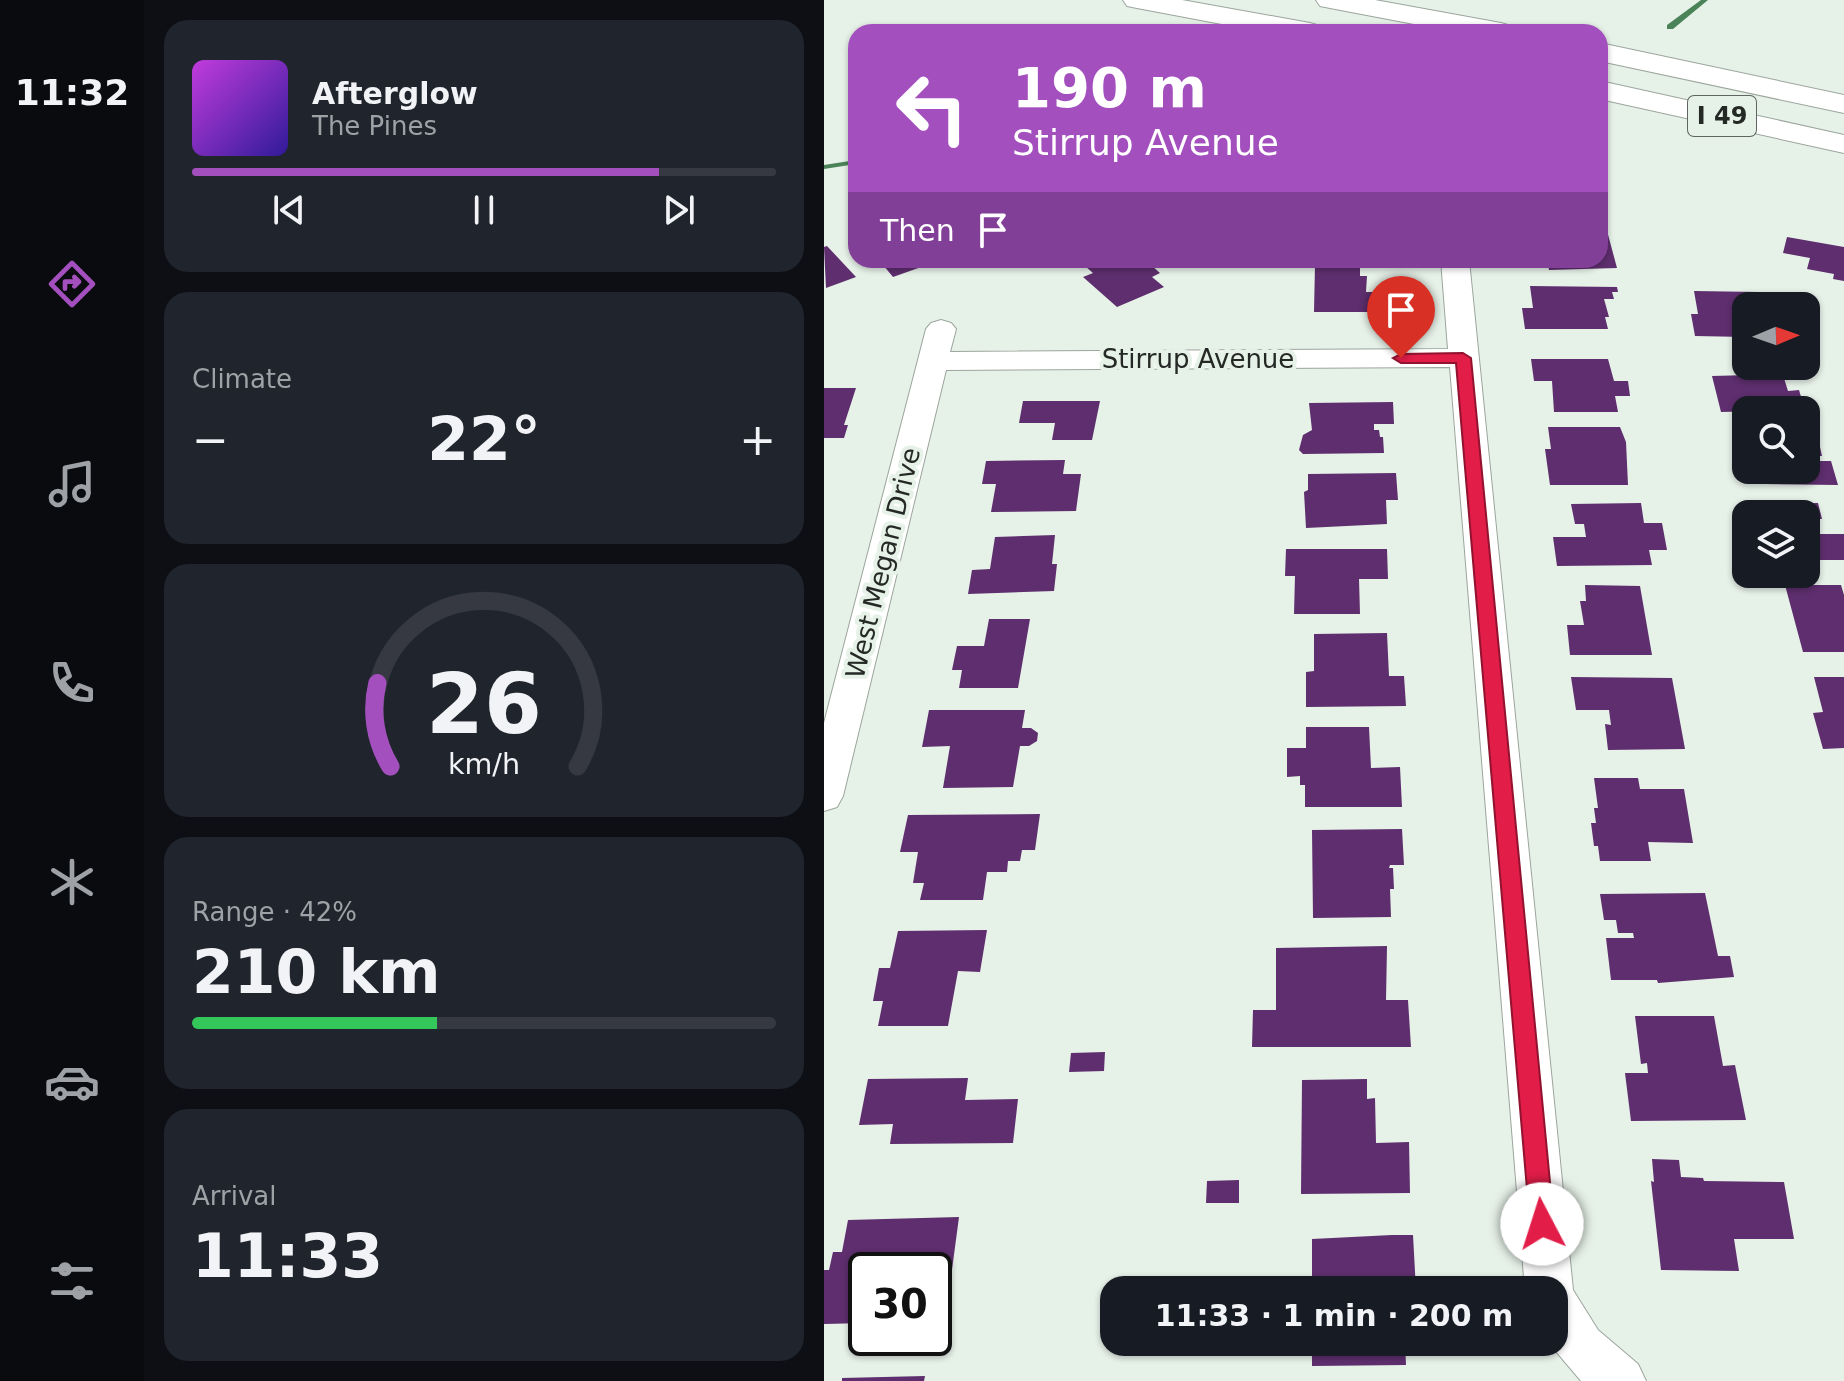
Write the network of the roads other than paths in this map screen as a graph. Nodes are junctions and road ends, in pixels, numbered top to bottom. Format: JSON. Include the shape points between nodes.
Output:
{"nodes":[{"id":1,"x":1118,"y":0,"type":"edge"},
{"id":2,"x":1137,"y":0,"type":"edge"},
{"id":3,"x":1330,"y":0,"type":"edge"},
{"id":4,"x":1204,"y":12,"type":"junction"},
{"id":5,"x":1268,"y":24,"type":"edge"},
{"id":6,"x":1458,"y":24,"type":"edge"},
{"id":7,"x":1608,"y":54,"type":"edge"},
{"id":8,"x":1608,"y":92,"type":"edge"},
{"id":9,"x":1844,"y":104,"type":"edge"},
{"id":10,"x":1844,"y":144,"type":"edge"},
{"id":11,"x":1456,"y":268,"type":"edge"},
{"id":12,"x":937,"y":345,"type":"joint"},
{"id":13,"x":1463,"y":358,"type":"junction"},
{"id":14,"x":824,"y":796,"type":"edge"},
{"id":15,"x":1548,"y":1276,"type":"edge"},
{"id":16,"x":1568,"y":1330,"type":"edge"},
{"id":17,"x":1605,"y":1369,"type":"edge"}],
"edges":[{"from":1,"to":4,"type":"highway"},
{"from":2,"to":4,"type":"highway"},
{"from":3,"to":6,"type":"highway"},
{"from":4,"to":5,"type":"highway"},
{"from":7,"to":9,"type":"highway","number":"I 49"},
{"from":8,"to":10,"type":"highway","number":"I 49"},
{"from":11,"to":13,"type":"street"},
{"from":12,"to":13,"type":"street","name":"Stirrup Avenue"},
{"from":12,"to":14,"type":"street","name":"West Megan Drive"},
{"from":13,"to":15,"type":"street"},
{"from":16,"to":17,"type":"street"}]}
